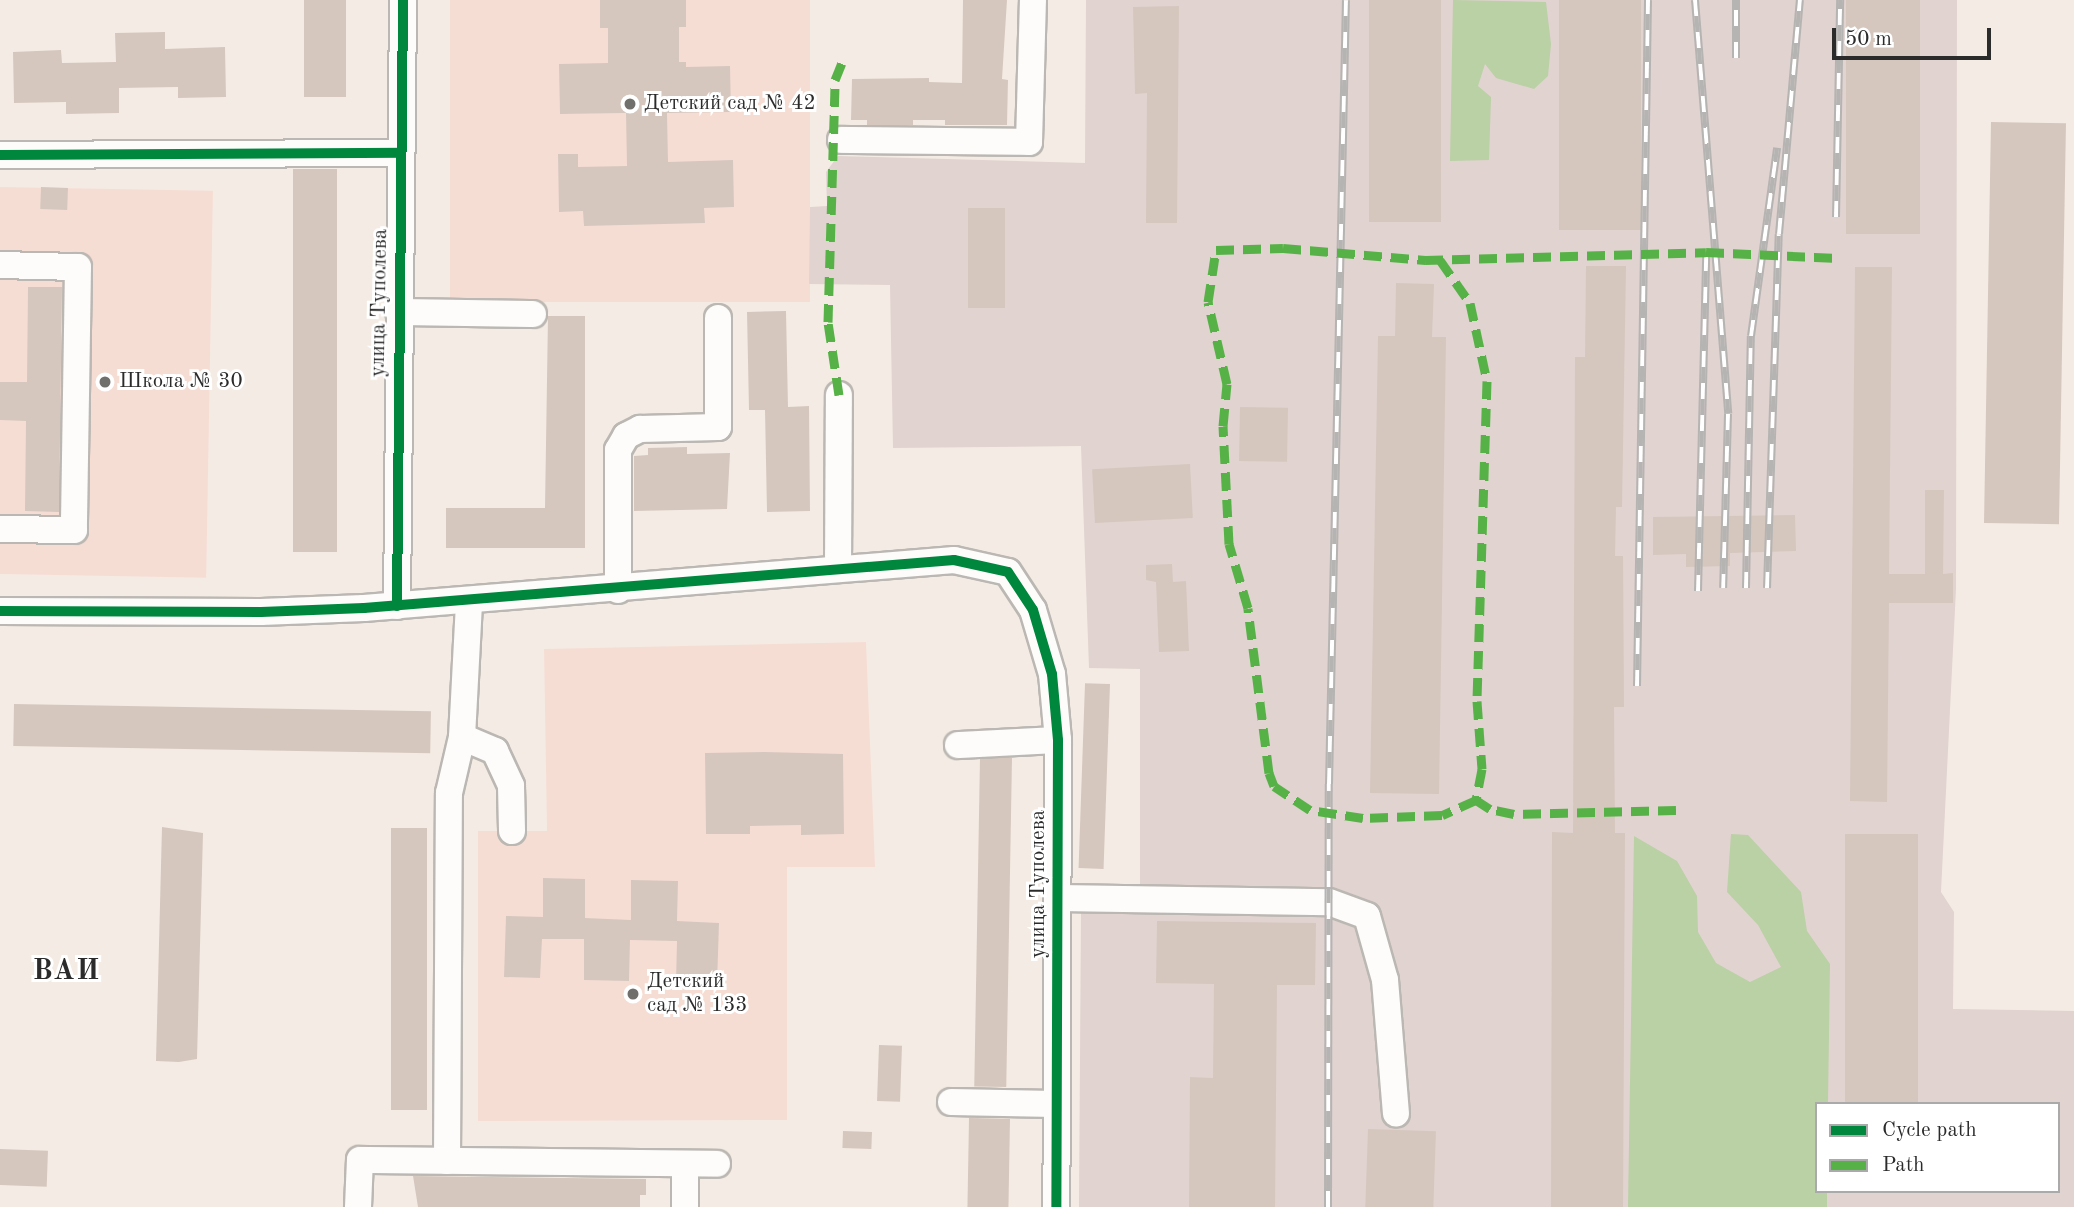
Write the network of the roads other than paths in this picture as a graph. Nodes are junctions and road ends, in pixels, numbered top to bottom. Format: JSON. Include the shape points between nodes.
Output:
{"nodes":[{"id":1,"x":403,"y":0,"type":"edge"},
{"id":2,"x":1033,"y":0,"type":"edge"},
{"id":3,"x":841,"y":140,"type":"dead end"},
{"id":4,"x":401,"y":153,"type":"junction"},
{"id":5,"x":0,"y":155,"type":"edge"},
{"id":6,"x":0,"y":265,"type":"edge"},
{"id":7,"x":399,"y":312,"type":"junction"},
{"id":8,"x":533,"y":314,"type":"dead end"},
{"id":9,"x":718,"y":318,"type":"dead end"},
{"id":10,"x":839,"y":396,"type":"dead end"},
{"id":11,"x":0,"y":529,"type":"edge"},
{"id":12,"x":838,"y":568,"type":"junction"},
{"id":13,"x":618,"y":590,"type":"junction"},
{"id":14,"x":469,"y":602,"type":"junction"},
{"id":15,"x":397,"y":606,"type":"junction"},
{"id":16,"x":0,"y":611,"type":"edge"},
{"id":17,"x":462,"y":737,"type":"junction"},
{"id":18,"x":1058,"y":740,"type":"junction"},
{"id":19,"x":958,"y":745,"type":"dead end"},
{"id":20,"x":512,"y":831,"type":"dead end"},
{"id":21,"x":1060,"y":898,"type":"junction"},
{"id":22,"x":951,"y":1102,"type":"dead end"},
{"id":23,"x":1055,"y":1104,"type":"junction"},
{"id":24,"x":1396,"y":1114,"type":"dead end"},
{"id":25,"x":447,"y":1161,"type":"junction"},
{"id":26,"x":685,"y":1164,"type":"junction"},
{"id":27,"x":717,"y":1164,"type":"dead end"},
{"id":28,"x":358,"y":1207,"type":"edge"},
{"id":29,"x":685,"y":1207,"type":"edge"},
{"id":30,"x":1056,"y":1207,"type":"edge"}],
"edges":[{"from":1,"to":4,"type":"street","name":"улица Туполева"},
{"from":2,"to":3,"type":"street","via":[[1029,142]]},
{"from":4,"to":5,"type":"street"},
{"from":4,"to":7,"type":"street","name":"улица Туполева"},
{"from":6,"to":11,"type":"street","via":[[78,267],[74,530]]},
{"from":7,"to":8,"type":"street"},
{"from":7,"to":15,"type":"street","name":"улица Туполева"},
{"from":9,"to":13,"type":"street","via":[[718,427],[640,429],[626,436],[618,450]]},
{"from":10,"to":12,"type":"street"},
{"from":12,"to":13,"type":"street"},
{"from":12,"to":18,"type":"street","name":"улица Туполева","via":[[954,560],[1008,572],[1037,623],[1052,674]]},
{"from":13,"to":14,"type":"street"},
{"from":14,"to":15,"type":"street"},
{"from":14,"to":17,"type":"street"},
{"from":15,"to":16,"type":"street","via":[[261,612]]},
{"from":17,"to":20,"type":"street","via":[[495,751],[511,786]]},
{"from":17,"to":25,"type":"street","via":[[449,793]]},
{"from":18,"to":19,"type":"street"},
{"from":18,"to":21,"type":"street","name":"улица Туполева"},
{"from":21,"to":23,"type":"street","name":"улица Туполева"},
{"from":21,"to":24,"type":"street","via":[[1329,902],[1367,916],[1385,980]]},
{"from":22,"to":23,"type":"street"},
{"from":23,"to":30,"type":"street","name":"улица Туполева"},
{"from":25,"to":26,"type":"street"},
{"from":25,"to":28,"type":"street","via":[[360,1160]]},
{"from":26,"to":27,"type":"street"},
{"from":26,"to":29,"type":"street"}]}
